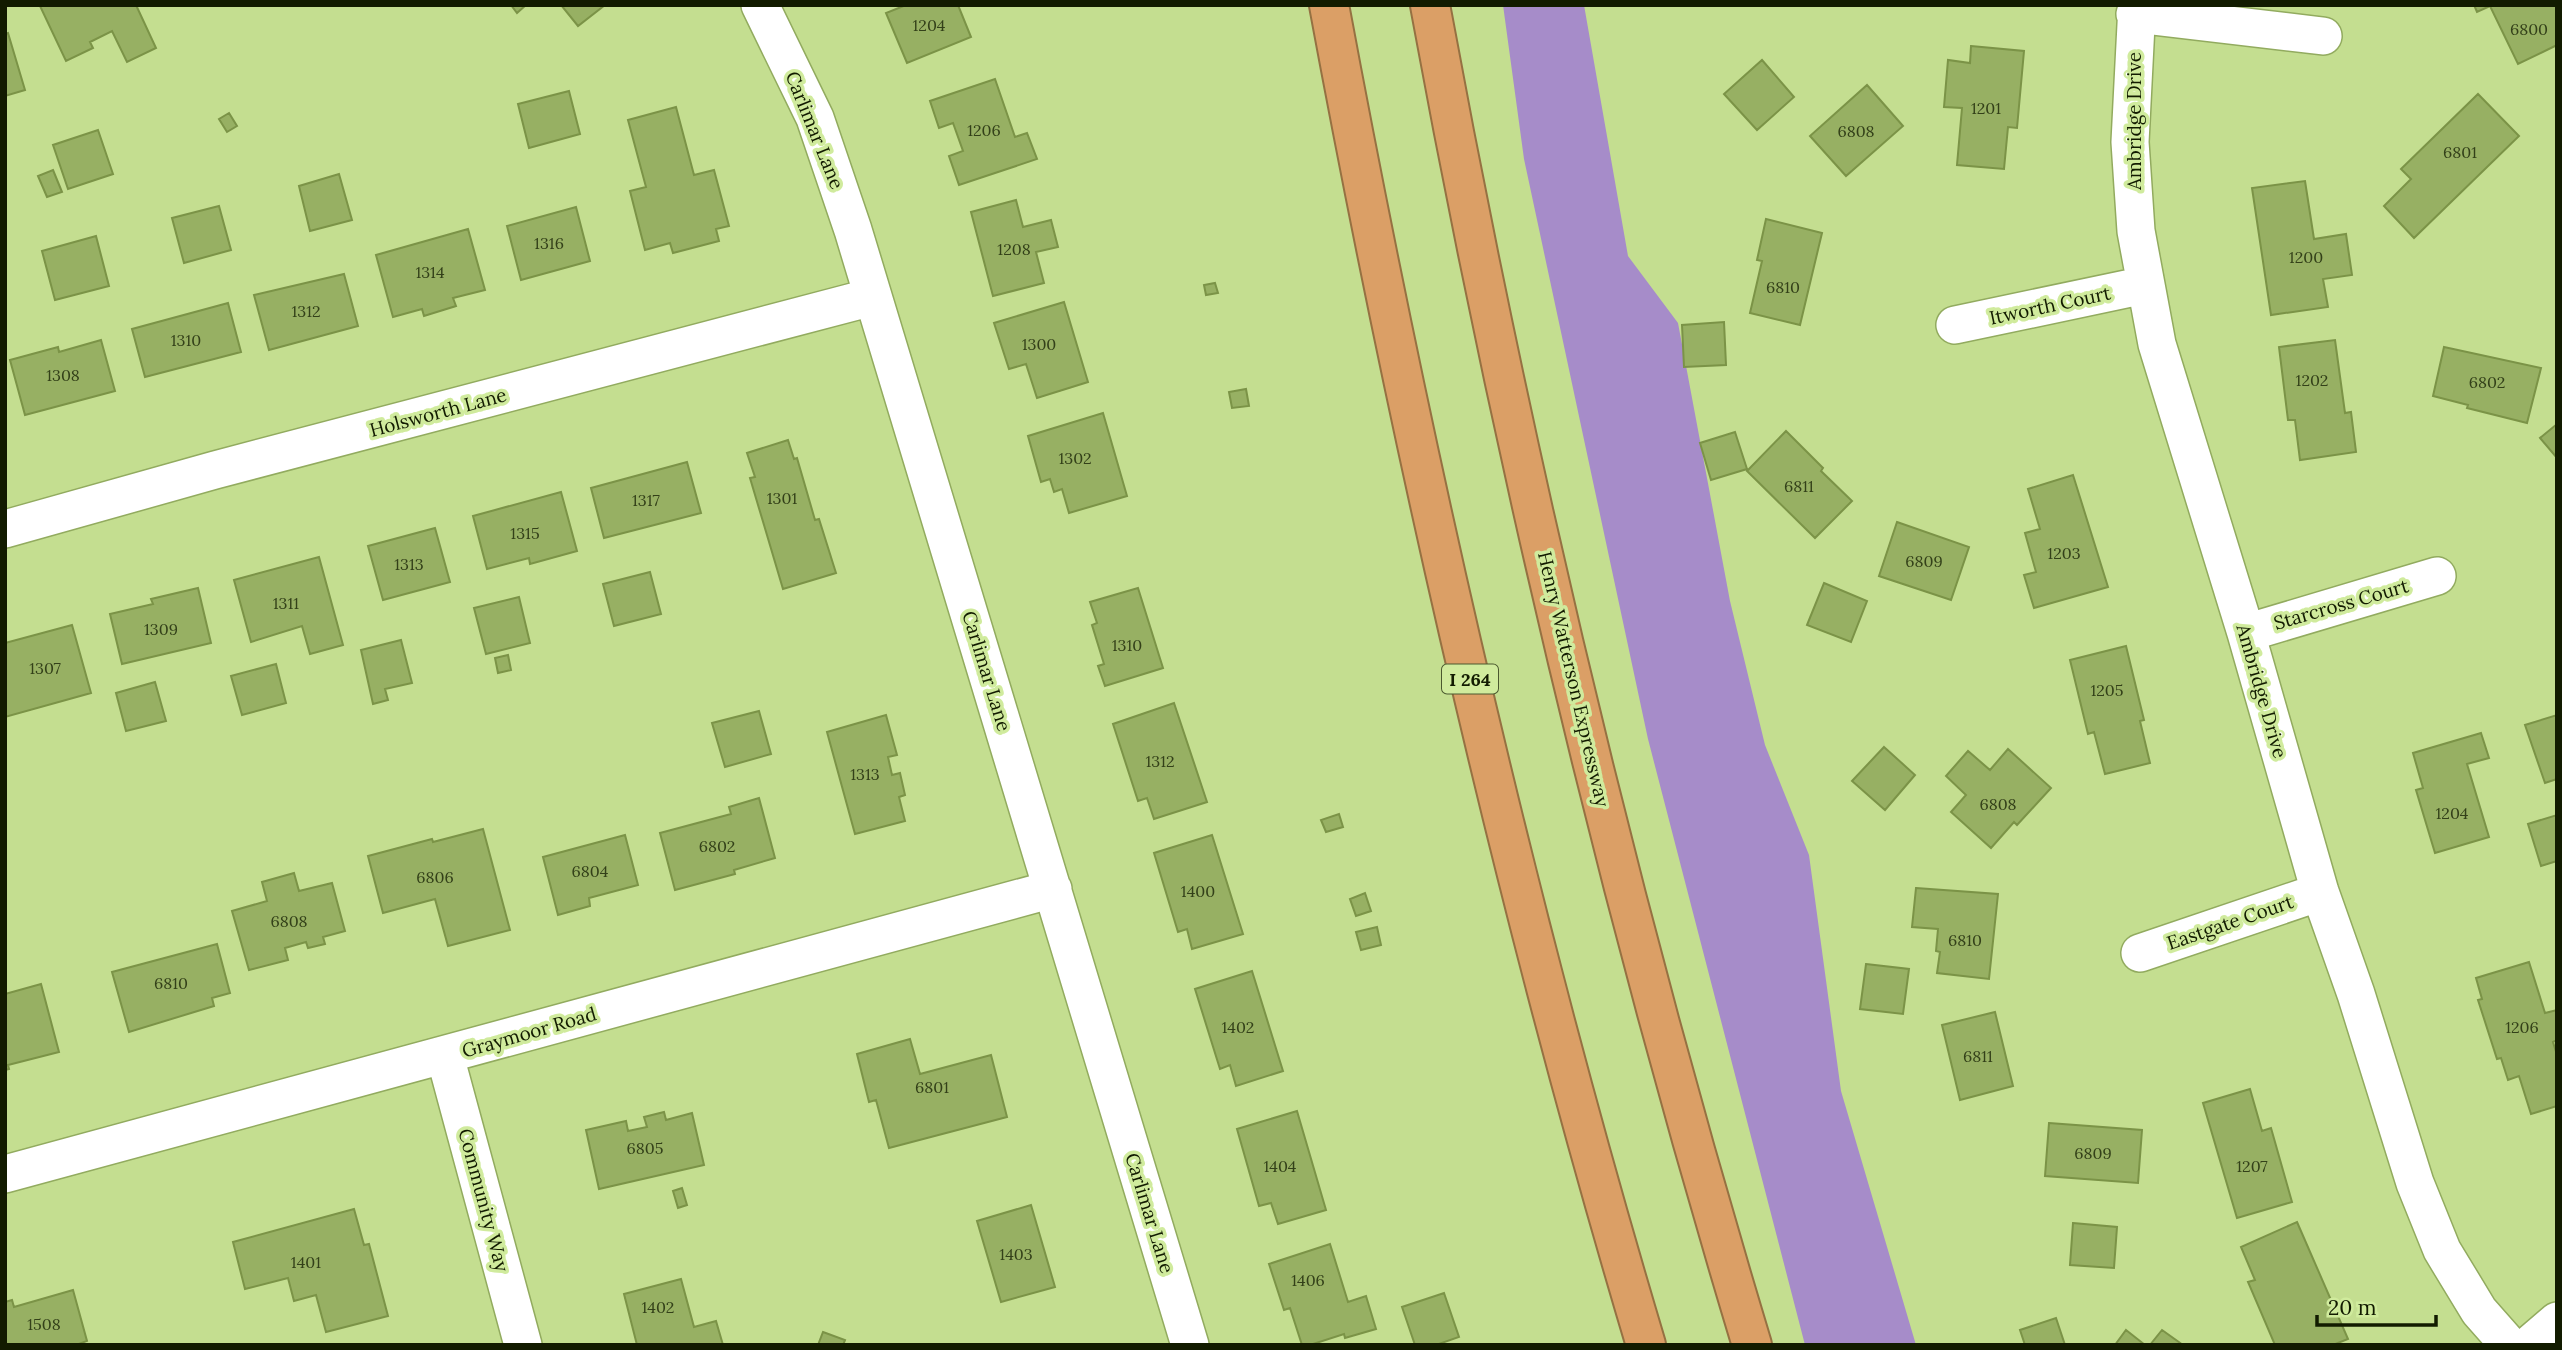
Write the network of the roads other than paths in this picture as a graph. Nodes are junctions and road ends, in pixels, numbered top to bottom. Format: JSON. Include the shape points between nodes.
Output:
{"nodes":[{"id":1,"x":760,"y":5,"type":"edge"},
{"id":2,"x":1329,"y":5,"type":"edge"},
{"id":3,"x":1430,"y":5,"type":"edge"},
{"id":4,"x":1437,"y":5,"type":"edge"},
{"id":5,"x":2136,"y":10,"type":"edge"},
{"id":6,"x":2323,"y":36,"type":"dead end"},
{"id":7,"x":1440,"y":55,"type":"junction"},
{"id":8,"x":2145,"y":285,"type":"junction"},
{"id":9,"x":872,"y":297,"type":"junction"},
{"id":10,"x":1955,"y":325,"type":"dead end"},
{"id":11,"x":5,"y":529,"type":"edge"},
{"id":12,"x":2437,"y":576,"type":"dead end"},
{"id":13,"x":2245,"y":633,"type":"junction"},
{"id":14,"x":1053,"y":890,"type":"junction"},
{"id":15,"x":2320,"y":892,"type":"junction"},
{"id":16,"x":2140,"y":953,"type":"dead end"},
{"id":17,"x":445,"y":1056,"type":"junction"},
{"id":18,"x":5,"y":1174,"type":"edge"},
{"id":19,"x":2557,"y":1321,"type":"edge"},
{"id":20,"x":523,"y":1345,"type":"edge"},
{"id":21,"x":1190,"y":1345,"type":"edge"},
{"id":22,"x":1646,"y":1345,"type":"edge"},
{"id":23,"x":1752,"y":1345,"type":"edge"},
{"id":24,"x":2509,"y":1345,"type":"edge"},
{"id":25,"x":2529,"y":1345,"type":"edge"}],
"edges":[{"from":1,"to":9,"type":"street","name":"Carlimar Lane","via":[[815,118]]},
{"from":2,"to":22,"type":"highway","number":"I 264","via":[[1417,452],[1509,849]]},
{"from":3,"to":7,"type":"highway","name":"Henry Watterson Expressway"},
{"from":4,"to":7,"type":"highway"},
{"from":5,"to":6,"type":"street"},
{"from":5,"to":8,"type":"street","name":"Ambridge Drive","via":[[2130,142]]},
{"from":7,"to":23,"type":"highway","name":"Henry Watterson Expressway","via":[[1509,408],[1609,827],[1705,1188]]},
{"from":8,"to":10,"type":"street","name":"Itworth Court"},
{"from":8,"to":13,"type":"street","name":"Ambridge Drive","via":[[2157,344]]},
{"from":9,"to":11,"type":"street","name":"Holsworth Lane"},
{"from":9,"to":14,"type":"street","name":"Carlimar Lane"},
{"from":12,"to":13,"type":"street","name":"Starcross Court"},
{"from":13,"to":15,"type":"street","name":"Ambridge Drive"},
{"from":14,"to":17,"type":"street","name":"Graymoor Road"},
{"from":14,"to":21,"type":"street","name":"Carlimar Lane"},
{"from":15,"to":16,"type":"street","name":"Eastgate Court"},
{"from":15,"to":24,"type":"street","name":"Ambridge Drive","via":[[2415,1183],[2442,1250],[2479,1311]]},
{"from":17,"to":18,"type":"street","name":"Graymoor Road"},
{"from":17,"to":20,"type":"street","name":"Community Way"},
{"from":19,"to":25,"type":"street"}]}
